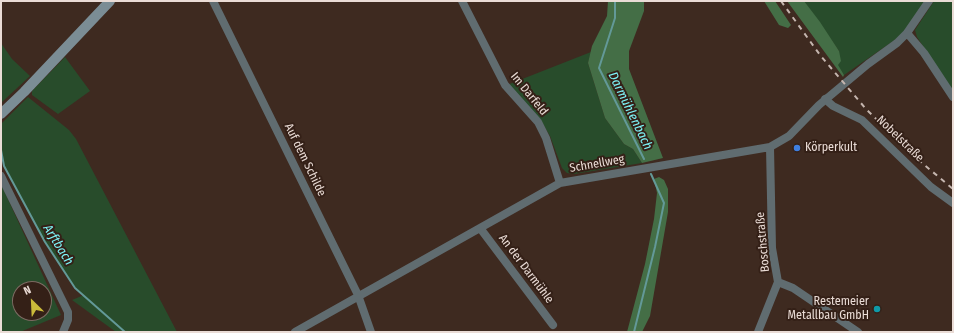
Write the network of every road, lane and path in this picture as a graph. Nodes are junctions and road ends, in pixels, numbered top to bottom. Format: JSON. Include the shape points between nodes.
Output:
{"nodes":[{"id":1,"x":110,"y":1,"type":"edge"},
{"id":2,"x":213,"y":1,"type":"edge"},
{"id":3,"x":462,"y":1,"type":"edge"},
{"id":4,"x":929,"y":1,"type":"edge"},
{"id":5,"x":907,"y":33,"type":"junction"},
{"id":6,"x":953,"y":97,"type":"edge"},
{"id":7,"x":825,"y":99,"type":"junction"},
{"id":8,"x":1,"y":114,"type":"edge"},
{"id":9,"x":770,"y":147,"type":"junction"},
{"id":10,"x":1,"y":176,"type":"edge"},
{"id":11,"x":560,"y":183,"type":"junction"},
{"id":12,"x":953,"y":203,"type":"edge"},
{"id":13,"x":480,"y":228,"type":"junction"},
{"id":14,"x":778,"y":282,"type":"junction"},
{"id":15,"x":358,"y":296,"type":"junction"},
{"id":16,"x":553,"y":325,"type":"dead end"},
{"id":17,"x":63,"y":332,"type":"edge"},
{"id":18,"x":295,"y":332,"type":"edge"},
{"id":19,"x":371,"y":332,"type":"edge"},
{"id":20,"x":758,"y":332,"type":"edge"},
{"id":21,"x":858,"y":332,"type":"edge"}],
"edges":[{"from":1,"to":8,"type":"main road"},
{"from":2,"to":15,"type":"street","name":"Auf dem Schilde"},
{"from":3,"to":11,"type":"street","name":"Im Darfeld","via":[[505,85],[538,122],[546,138]]},
{"from":4,"to":5,"type":"street","name":"Schnellweg"},
{"from":5,"to":6,"type":"street","via":[[924,52]]},
{"from":5,"to":7,"type":"street","name":"Schnellweg"},
{"from":7,"to":9,"type":"street","name":"Schnellweg","via":[[793,133]]},
{"from":7,"to":12,"type":"street","name":"Nobelstraße","via":[[862,120],[931,187]]},
{"from":9,"to":11,"type":"street","name":"Schnellweg"},
{"from":9,"to":14,"type":"street","name":"Boschstraße","via":[[772,248]]},
{"from":10,"to":17,"type":"street","via":[[68,312]]},
{"from":11,"to":13,"type":"street","name":"Schnellweg"},
{"from":13,"to":15,"type":"street","name":"Schnellweg"},
{"from":13,"to":16,"type":"street","name":"An der Darmühle"},
{"from":14,"to":20,"type":"street","name":"Boschstraße"},
{"from":14,"to":21,"type":"street","via":[[793,288]]},
{"from":15,"to":18,"type":"street","name":"Schnellweg"},
{"from":15,"to":19,"type":"street","name":"Auf dem Schilde"}]}
